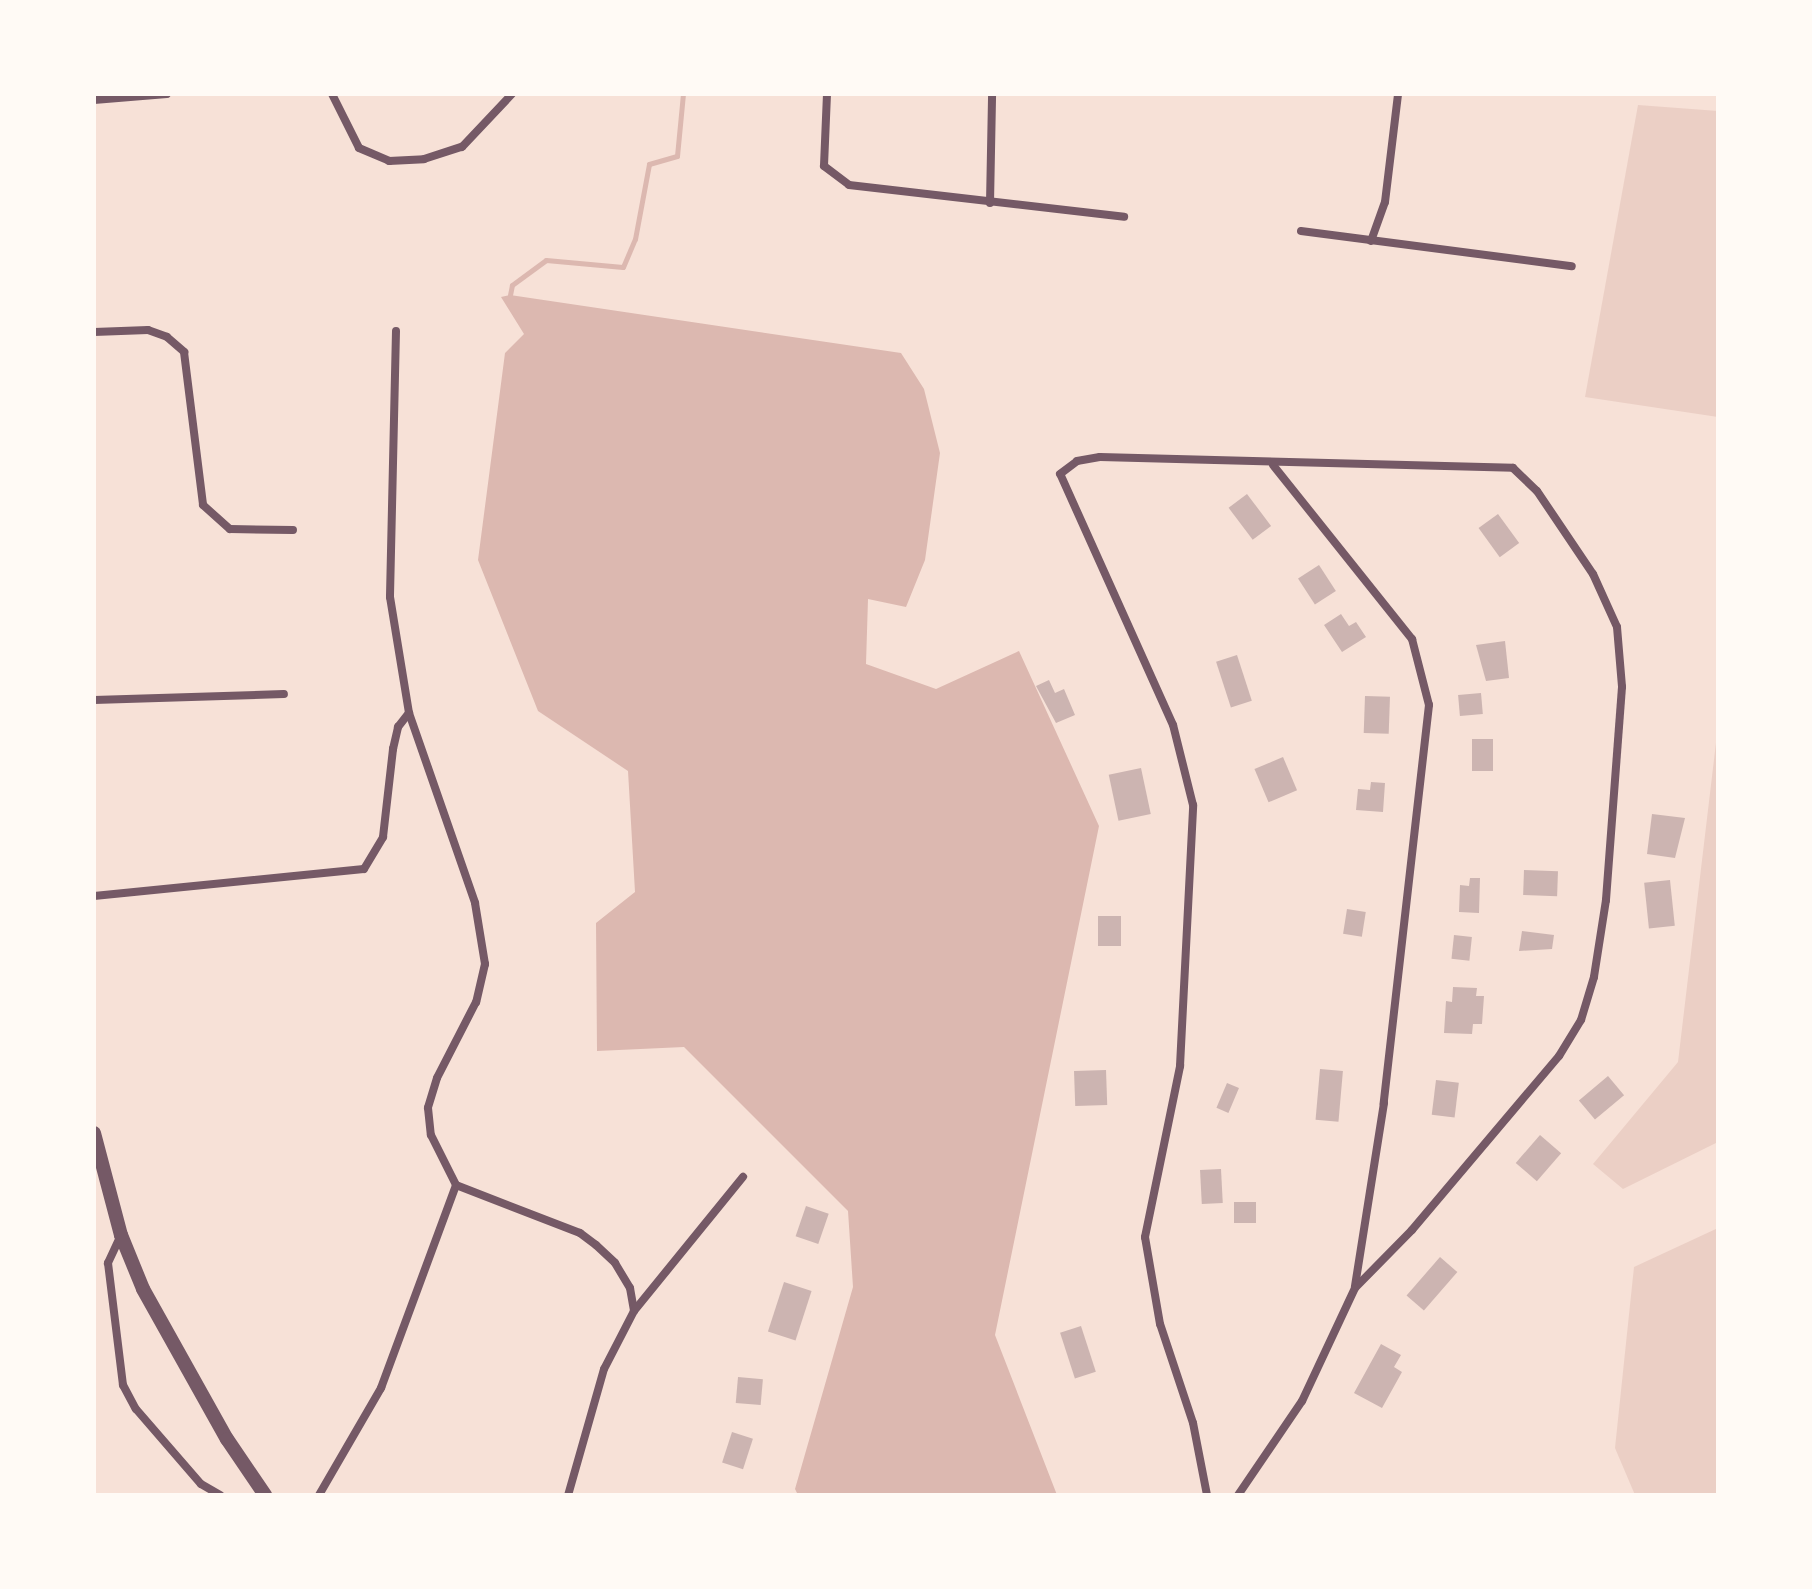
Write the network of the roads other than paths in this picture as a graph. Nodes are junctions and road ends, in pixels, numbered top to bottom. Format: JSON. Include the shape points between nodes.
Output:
{"nodes":[{"id":1,"x":167,"y":94,"type":"edge"},
{"id":2,"x":332,"y":94,"type":"edge"},
{"id":3,"x":512,"y":94,"type":"edge"},
{"id":4,"x":827,"y":94,"type":"edge"},
{"id":5,"x":992,"y":94,"type":"edge"},
{"id":6,"x":1398,"y":94,"type":"edge"},
{"id":7,"x":94,"y":100,"type":"edge"},
{"id":8,"x":990,"y":203,"type":"junction"},
{"id":9,"x":1124,"y":217,"type":"dead end"},
{"id":10,"x":1301,"y":231,"type":"dead end"},
{"id":11,"x":1371,"y":241,"type":"junction"},
{"id":12,"x":1572,"y":266,"type":"dead end"},
{"id":13,"x":396,"y":331,"type":"dead end"},
{"id":14,"x":94,"y":332,"type":"edge"},
{"id":15,"x":1273,"y":465,"type":"junction"},
{"id":16,"x":293,"y":530,"type":"dead end"},
{"id":17,"x":284,"y":694,"type":"dead end"},
{"id":18,"x":94,"y":700,"type":"edge"},
{"id":19,"x":409,"y":713,"type":"junction"},
{"id":20,"x":94,"y":896,"type":"edge"},
{"id":21,"x":94,"y":1133,"type":"edge"},
{"id":22,"x":743,"y":1177,"type":"dead end"},
{"id":23,"x":456,"y":1185,"type":"junction"},
{"id":24,"x":121,"y":1235,"type":"junction"},
{"id":25,"x":1355,"y":1288,"type":"junction"},
{"id":26,"x":634,"y":1311,"type":"junction"},
{"id":27,"x":262,"y":1494,"type":"edge"},
{"id":28,"x":220,"y":1495,"type":"edge"},
{"id":29,"x":319,"y":1495,"type":"edge"},
{"id":30,"x":568,"y":1495,"type":"edge"},
{"id":31,"x":1207,"y":1495,"type":"edge"},
{"id":32,"x":1238,"y":1495,"type":"edge"}],
"edges":[{"from":1,"to":7,"type":"street"},
{"from":2,"to":3,"type":"street","via":[[359,148],[389,161],[424,159],[462,147]]},
{"from":4,"to":8,"type":"street","via":[[824,166],[832,177],[849,185]]},
{"from":5,"to":8,"type":"street"},
{"from":6,"to":11,"type":"street","via":[[1385,202]]},
{"from":8,"to":9,"type":"street"},
{"from":10,"to":11,"type":"street"},
{"from":11,"to":12,"type":"street"},
{"from":13,"to":19,"type":"street","via":[[390,597]]},
{"from":14,"to":16,"type":"street","via":[[148,330],[184,352],[203,505],[230,529]]},
{"from":15,"to":25,"type":"street","via":[[1412,639],[1429,705],[1386,1087]]},
{"from":15,"to":25,"type":"street","via":[[1513,468],[1537,491],[1593,574],[1617,627],[1622,656],[1606,900],[1581,1020],[1517,1107]]},
{"from":15,"to":31,"type":"street","via":[[1100,457],[1064,468],[1060,483],[1137,636],[1173,725],[1193,805],[1180,1066],[1145,1237],[1160,1324],[1193,1423]]},
{"from":17,"to":18,"type":"street"},
{"from":19,"to":20,"type":"street","via":[[398,727],[393,749],[383,837],[364,869]]},
{"from":19,"to":23,"type":"street","via":[[482,935],[485,964],[476,1002],[428,1108],[439,1157]]},
{"from":21,"to":24,"type":"street"},
{"from":22,"to":26,"type":"street"},
{"from":23,"to":26,"type":"street","via":[[580,1233],[615,1263],[630,1288]]},
{"from":23,"to":29,"type":"street","via":[[381,1388]]},
{"from":24,"to":27,"type":"street","via":[[186,1369]]},
{"from":24,"to":28,"type":"street","via":[[108,1263],[123,1385],[136,1409],[201,1484]]},
{"from":25,"to":32,"type":"street","via":[[1302,1401]]},
{"from":26,"to":30,"type":"street","via":[[604,1369]]}]}
